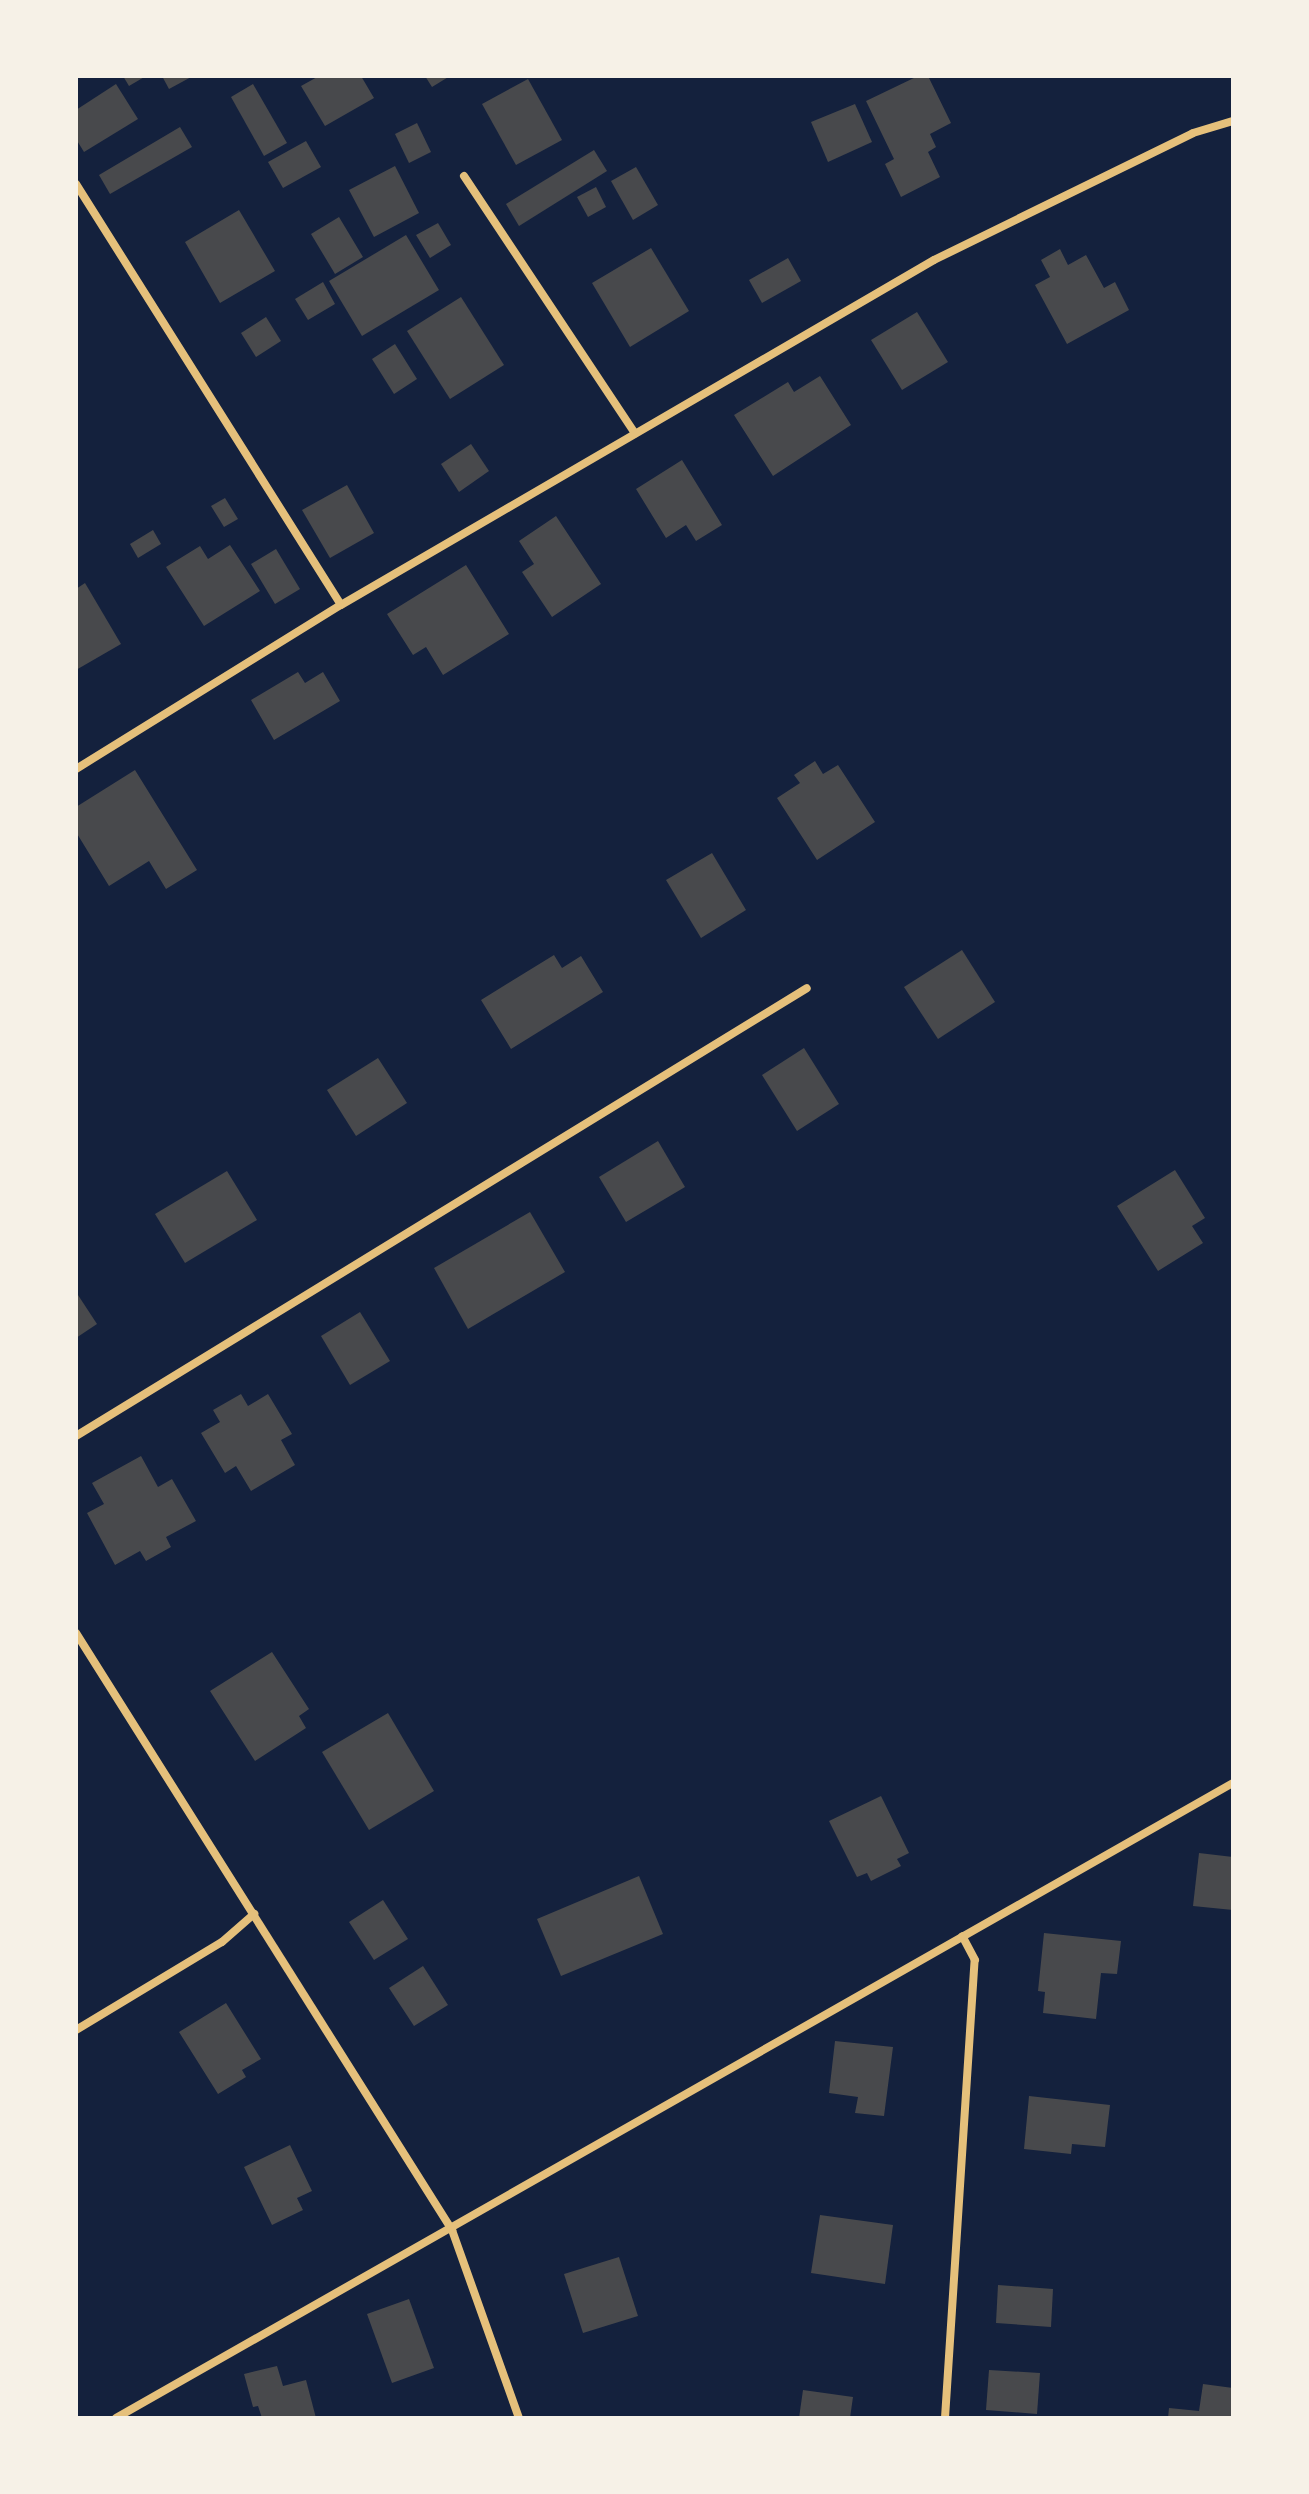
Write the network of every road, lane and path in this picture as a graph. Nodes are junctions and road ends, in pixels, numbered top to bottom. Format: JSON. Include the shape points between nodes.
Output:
{"nodes":[{"id":1,"x":1233,"y":121,"type":"edge"},
{"id":2,"x":464,"y":176,"type":"dead end"},
{"id":3,"x":76,"y":184,"type":"edge"},
{"id":4,"x":635,"y":433,"type":"junction"},
{"id":5,"x":341,"y":605,"type":"junction"},
{"id":6,"x":76,"y":769,"type":"edge"},
{"id":7,"x":807,"y":988,"type":"dead end"},
{"id":8,"x":76,"y":1436,"type":"edge"},
{"id":9,"x":76,"y":1633,"type":"edge"},
{"id":10,"x":1233,"y":1783,"type":"edge"},
{"id":11,"x":254,"y":1914,"type":"junction"},
{"id":12,"x":962,"y":1936,"type":"junction"},
{"id":13,"x":76,"y":2030,"type":"edge"},
{"id":14,"x":452,"y":2230,"type":"junction"},
{"id":15,"x":116,"y":2418,"type":"edge"},
{"id":16,"x":519,"y":2418,"type":"edge"},
{"id":17,"x":945,"y":2418,"type":"edge"}],
"edges":[{"from":1,"to":4,"type":"street","via":[[1193,133],[934,260]]},
{"from":2,"to":4,"type":"street"},
{"from":3,"to":5,"type":"street"},
{"from":4,"to":5,"type":"street"},
{"from":5,"to":6,"type":"street"},
{"from":7,"to":8,"type":"street"},
{"from":9,"to":11,"type":"street"},
{"from":10,"to":12,"type":"street"},
{"from":11,"to":13,"type":"street","via":[[222,1942]]},
{"from":11,"to":14,"type":"street"},
{"from":12,"to":14,"type":"street"},
{"from":12,"to":17,"type":"street","via":[[975,1960]]},
{"from":14,"to":15,"type":"street"},
{"from":14,"to":16,"type":"street"}]}
